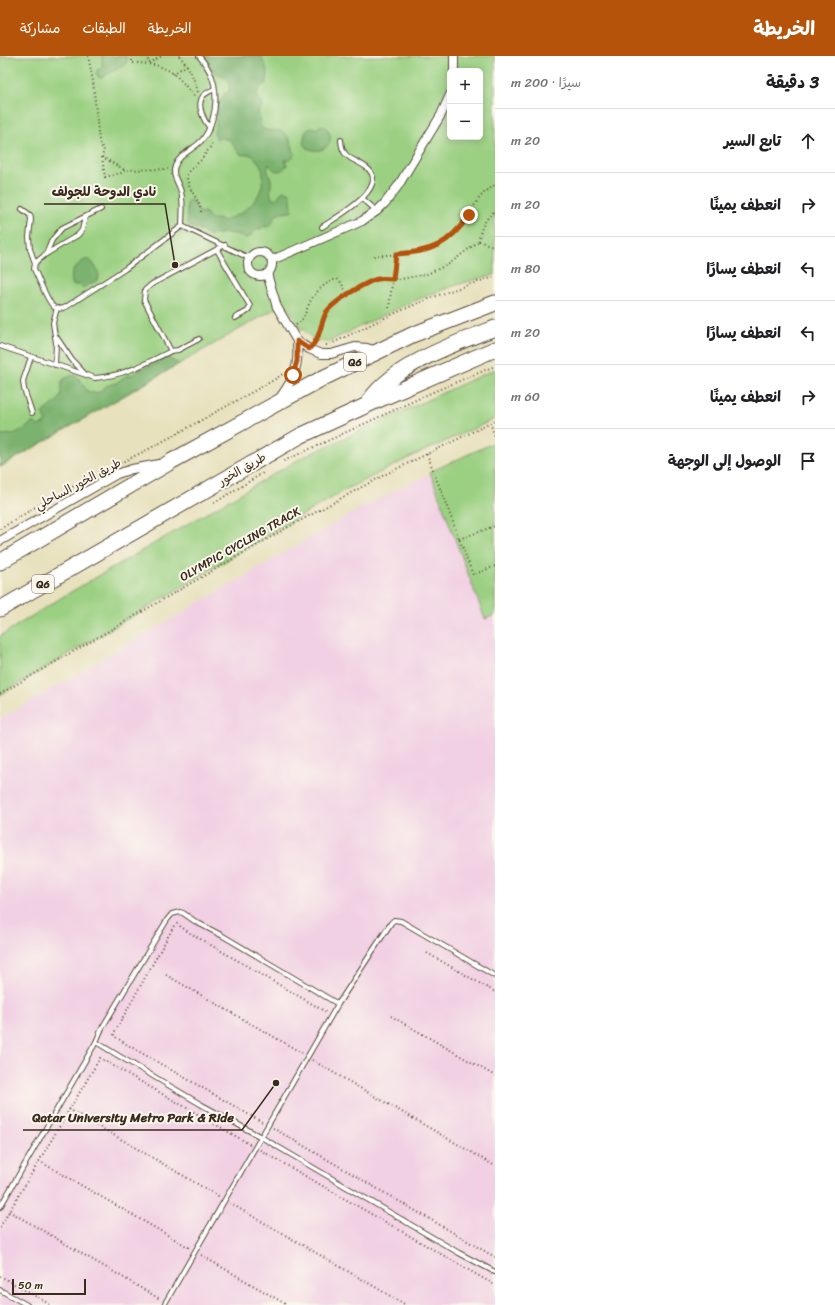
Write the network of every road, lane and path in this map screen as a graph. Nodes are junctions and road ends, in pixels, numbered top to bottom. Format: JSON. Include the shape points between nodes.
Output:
{"nodes":[{"id":1,"x":88,"y":56,"type":"edge"},
{"id":2,"x":132,"y":56,"type":"edge"},
{"id":3,"x":146,"y":56,"type":"edge"},
{"id":4,"x":162,"y":56,"type":"edge"},
{"id":5,"x":180,"y":56,"type":"edge"},
{"id":6,"x":199,"y":56,"type":"edge"},
{"id":7,"x":454,"y":56,"type":"edge"},
{"id":8,"x":149,"y":63,"type":"junction"},
{"id":9,"x":187,"y":66,"type":"junction"},
{"id":10,"x":454,"y":68,"type":"edge"},
{"id":11,"x":174,"y":74,"type":"junction"},
{"id":12,"x":214,"y":89,"type":"junction"},
{"id":13,"x":201,"y":101,"type":"junction"},
{"id":14,"x":447,"y":102,"type":"edge"},
{"id":15,"x":210,"y":128,"type":"junction"},
{"id":16,"x":341,"y":140,"type":"dead end"},
{"id":17,"x":214,"y":142,"type":"dead end"},
{"id":18,"x":102,"y":157,"type":"junction"},
{"id":19,"x":174,"y":169,"type":"junction"},
{"id":20,"x":124,"y":170,"type":"junction"},
{"id":21,"x":495,"y":185,"type":"edge"},
{"id":22,"x":363,"y":198,"type":"junction"},
{"id":23,"x":22,"y":209,"type":"dead end"},
{"id":24,"x":101,"y":210,"type":"dead end"},
{"id":25,"x":377,"y":211,"type":"junction"},
{"id":26,"x":495,"y":211,"type":"edge"},
{"id":27,"x":201,"y":212,"type":"dead end"},
{"id":28,"x":85,"y":217,"type":"junction"},
{"id":29,"x":182,"y":226,"type":"junction"},
{"id":30,"x":322,"y":227,"type":"dead end"},
{"id":31,"x":480,"y":241,"type":"junction"},
{"id":32,"x":224,"y":245,"type":"junction"},
{"id":33,"x":495,"y":247,"type":"edge"},
{"id":34,"x":217,"y":250,"type":"junction"},
{"id":35,"x":46,"y":254,"type":"junction"},
{"id":36,"x":396,"y":254,"type":"junction"},
{"id":37,"x":374,"y":256,"type":"dead end"},
{"id":38,"x":250,"y":258,"type":"junction"},
{"id":39,"x":272,"y":260,"type":"junction"},
{"id":40,"x":35,"y":263,"type":"junction"},
{"id":41,"x":267,"y":274,"type":"junction"},
{"id":42,"x":495,"y":277,"type":"edge"},
{"id":43,"x":393,"y":279,"type":"junction"},
{"id":44,"x":348,"y":295,"type":"junction"},
{"id":45,"x":495,"y":303,"type":"edge"},
{"id":46,"x":57,"y":308,"type":"junction"},
{"id":47,"x":389,"y":308,"type":"dead end"},
{"id":48,"x":235,"y":318,"type":"dead end"},
{"id":49,"x":495,"y":328,"type":"edge"},
{"id":50,"x":290,"y":329,"type":"junction"},
{"id":51,"x":55,"y":335,"type":"junction"},
{"id":52,"x":199,"y":339,"type":"dead end"},
{"id":53,"x":297,"y":341,"type":"junction"},
{"id":54,"x":310,"y":341,"type":"dead end"},
{"id":55,"x":315,"y":344,"type":"junction"},
{"id":56,"x":319,"y":345,"type":"dead end"},
{"id":57,"x":323,"y":345,"type":"dead end"},
{"id":58,"x":0,"y":346,"type":"edge"},
{"id":59,"x":495,"y":349,"type":"edge"},
{"id":60,"x":171,"y":351,"type":"junction"},
{"id":61,"x":377,"y":351,"type":"junction"},
{"id":62,"x":31,"y":357,"type":"junction"},
{"id":63,"x":55,"y":365,"type":"junction"},
{"id":64,"x":495,"y":366,"type":"edge"},
{"id":65,"x":287,"y":368,"type":"dead end"},
{"id":66,"x":86,"y":376,"type":"junction"},
{"id":67,"x":276,"y":403,"type":"junction"},
{"id":68,"x":368,"y":404,"type":"junction"},
{"id":69,"x":32,"y":413,"type":"dead end"},
{"id":70,"x":495,"y":421,"type":"edge"},
{"id":71,"x":490,"y":424,"type":"junction"},
{"id":72,"x":495,"y":436,"type":"edge"},
{"id":73,"x":427,"y":454,"type":"junction"},
{"id":74,"x":172,"y":461,"type":"junction"},
{"id":75,"x":119,"y":463,"type":"dead end"},
{"id":76,"x":280,"y":463,"type":"dead end"},
{"id":77,"x":112,"y":466,"type":"dead end"},
{"id":78,"x":266,"y":471,"type":"dead end"},
{"id":79,"x":214,"y":503,"type":"dead end"},
{"id":80,"x":495,"y":526,"type":"edge"},
{"id":81,"x":0,"y":529,"type":"edge"},
{"id":82,"x":459,"y":539,"type":"junction"},
{"id":83,"x":0,"y":541,"type":"edge"},
{"id":84,"x":0,"y":562,"type":"edge"},
{"id":85,"x":495,"y":566,"type":"edge"},
{"id":86,"x":0,"y":609,"type":"edge"},
{"id":87,"x":0,"y":694,"type":"edge"},
{"id":88,"x":427,"y":953,"type":"dead end"},
{"id":89,"x":166,"y":975,"type":"dead end"},
{"id":90,"x":495,"y":976,"type":"edge"},
{"id":91,"x":495,"y":992,"type":"edge"},
{"id":92,"x":338,"y":1004,"type":"junction"},
{"id":93,"x":332,"y":1016,"type":"junction"},
{"id":94,"x":391,"y":1016,"type":"dead end"},
{"id":95,"x":96,"y":1042,"type":"junction"},
{"id":96,"x":308,"y":1057,"type":"junction"},
{"id":97,"x":495,"y":1076,"type":"edge"},
{"id":98,"x":69,"y":1109,"type":"junction"},
{"id":99,"x":268,"y":1126,"type":"junction"},
{"id":100,"x":261,"y":1137,"type":"junction"},
{"id":101,"x":256,"y":1147,"type":"junction"},
{"id":102,"x":39,"y":1161,"type":"junction"},
{"id":103,"x":495,"y":1166,"type":"edge"},
{"id":104,"x":225,"y":1200,"type":"junction"},
{"id":105,"x":0,"y":1207,"type":"edge"},
{"id":106,"x":9,"y":1211,"type":"junction"},
{"id":107,"x":0,"y":1227,"type":"edge"},
{"id":108,"x":195,"y":1251,"type":"junction"},
{"id":109,"x":495,"y":1257,"type":"edge"},
{"id":110,"x":495,"y":1272,"type":"edge"},
{"id":111,"x":0,"y":1276,"type":"edge"},
{"id":112,"x":495,"y":1285,"type":"edge"},
{"id":113,"x":0,"y":1290,"type":"edge"},
{"id":114,"x":164,"y":1304,"type":"edge"},
{"id":115,"x":27,"y":1305,"type":"edge"},
{"id":116,"x":51,"y":1305,"type":"edge"},
{"id":117,"x":287,"y":1305,"type":"edge"},
{"id":118,"x":406,"y":1305,"type":"edge"}],
"edges":[{"from":1,"to":18,"type":"path","via":[[99,141],[104,149]]},
{"from":2,"to":8,"type":"path","via":[[132,63]]},
{"from":3,"to":8,"type":"path"},
{"from":4,"to":8,"type":"path"},
{"from":5,"to":9,"type":"path"},
{"from":6,"to":12,"type":"lane","via":[[210,74]]},
{"from":7,"to":10,"type":"street"},
{"from":8,"to":11,"type":"path"},
{"from":9,"to":11,"type":"path"},
{"from":9,"to":13,"type":"path","via":[[196,82]]},
{"from":11,"to":13,"type":"path","via":[[193,96]]},
{"from":12,"to":13,"type":"lane"},
{"from":12,"to":15,"type":"lane","via":[[215,101]]},
{"from":13,"to":15,"type":"lane","via":[[204,119]]},
{"from":14,"to":25,"type":"street","via":[[398,186]]},
{"from":15,"to":19,"type":"lane","via":[[195,147],[178,159]]},
{"from":16,"to":22,"type":"lane","via":[[344,153],[367,168],[373,176],[370,189]]},
{"from":17,"to":27,"type":"path","via":[[201,160],[187,173],[188,182]]},
{"from":18,"to":20,"type":"path"},
{"from":18,"to":20,"type":"path","via":[[105,177],[121,174]]},
{"from":19,"to":20,"type":"path"},
{"from":19,"to":29,"type":"lane","via":[[182,193]]},
{"from":21,"to":36,"type":"path","via":[[483,194],[462,226],[449,239],[427,250]]},
{"from":22,"to":25,"type":"lane"},
{"from":22,"to":30,"type":"lane"},
{"from":23,"to":40,"type":"lane","via":[[31,219],[30,249]]},
{"from":24,"to":28,"type":"lane"},
{"from":25,"to":39,"type":"street","via":[[344,229]]},
{"from":26,"to":31,"type":"path","via":[[483,223]]},
{"from":28,"to":35,"type":"lane","via":[[58,231]]},
{"from":28,"to":35,"type":"lane","via":[[78,235]]},
{"from":29,"to":32,"type":"lane"},
{"from":29,"to":46,"type":"lane","via":[[125,269],[66,307]]},
{"from":31,"to":33,"type":"path"},
{"from":31,"to":43,"type":"path","via":[[450,264],[413,277]]},
{"from":32,"to":34,"type":"lane"},
{"from":32,"to":38,"type":"lane"},
{"from":34,"to":48,"type":"lane","via":[[250,306],[248,311]]},
{"from":34,"to":60,"type":"lane","via":[[145,290],[145,304]]},
{"from":35,"to":40,"type":"lane"},
{"from":36,"to":37,"type":"path"},
{"from":36,"to":43,"type":"path"},
{"from":38,"to":39,"type":"street","via":[[255,253],[262,252],[268,254]]},
{"from":38,"to":41,"type":"street","via":[[248,265],[251,271],[260,276]]},
{"from":39,"to":41,"type":"street","via":[[271,270]]},
{"from":40,"to":46,"type":"lane","via":[[34,269],[50,302]]},
{"from":41,"to":50,"type":"street","via":[[277,307]]},
{"from":42,"to":57,"type":"path","via":[[420,302]]},
{"from":43,"to":44,"type":"path","via":[[373,280]]},
{"from":43,"to":47,"type":"path"},
{"from":44,"to":50,"type":"path","via":[[340,281],[337,279],[330,282],[321,288],[312,300],[302,320]]},
{"from":44,"to":55,"type":"path","via":[[327,312]]},
{"from":45,"to":61,"type":"highway","number":"Q6"},
{"from":46,"to":51,"type":"lane"},
{"from":49,"to":68,"type":"highway","via":[[420,360],[383,386]]},
{"from":50,"to":53,"type":"street"},
{"from":51,"to":63,"type":"lane"},
{"from":51,"to":66,"type":"lane"},
{"from":52,"to":60,"type":"lane"},
{"from":53,"to":61,"type":"street","via":[[320,354],[331,354],[355,347]]},
{"from":53,"to":67,"type":"street","via":[[297,361],[293,375]]},
{"from":54,"to":55,"type":"path"},
{"from":55,"to":56,"type":"path"},
{"from":58,"to":62,"type":"lane"},
{"from":59,"to":68,"type":"highway","name":"طريق الخور","number":"Q6"},
{"from":60,"to":66,"type":"lane","via":[[122,373],[95,378]]},
{"from":61,"to":67,"type":"highway","number":"Q6"},
{"from":62,"to":63,"type":"lane"},
{"from":62,"to":69,"type":"lane","via":[[23,381]]},
{"from":63,"to":66,"type":"lane"},
{"from":64,"to":76,"type":"path","via":[[419,398]]},
{"from":65,"to":75,"type":"path","via":[[274,380]]},
{"from":67,"to":74,"type":"highway","number":"Q6"},
{"from":68,"to":86,"type":"highway","name":"طريق الخور","number":"Q6","via":[[300,436]]},
{"from":70,"to":71,"type":"path","name":"OLYMPIC CYCLING TRACK"},
{"from":71,"to":72,"type":"path"},
{"from":71,"to":73,"type":"path","name":"OLYMPIC CYCLING TRACK"},
{"from":73,"to":82,"type":"path"},
{"from":73,"to":87,"type":"path","name":"OLYMPIC CYCLING TRACK","via":[[283,530]]},
{"from":74,"to":83,"type":"street","name":"طريق الخور الساحلي","via":[[117,474]]},
{"from":74,"to":84,"type":"highway","number":"Q6"},
{"from":77,"to":81,"type":"path","via":[[42,503]]},
{"from":78,"to":79,"type":"path"},
{"from":80,"to":82,"type":"path"},
{"from":82,"to":85,"type":"path","via":[[473,575]]},
{"from":88,"to":91,"type":"path"},
{"from":89,"to":96,"type":"path"},
{"from":90,"to":92,"type":"lane","via":[[401,921],[394,920]]},
{"from":92,"to":93,"type":"lane"},
{"from":92,"to":95,"type":"lane","via":[[183,913],[176,913],[167,920]]},
{"from":93,"to":96,"type":"lane"},
{"from":93,"to":99,"type":"path","via":[[177,924],[174,926],[114,1036]]},
{"from":94,"to":97,"type":"path"},
{"from":95,"to":100,"type":"lane"},
{"from":95,"to":105,"type":"lane"},
{"from":96,"to":99,"type":"lane"},
{"from":96,"to":103,"type":"path"},
{"from":98,"to":101,"type":"path","via":[[98,1059],[102,1058]]},
{"from":98,"to":102,"type":"path"},
{"from":98,"to":104,"type":"path"},
{"from":99,"to":100,"type":"lane"},
{"from":99,"to":109,"type":"path"},
{"from":100,"to":101,"type":"lane"},
{"from":100,"to":110,"type":"lane"},
{"from":101,"to":104,"type":"lane"},
{"from":101,"to":112,"type":"path"},
{"from":102,"to":106,"type":"path"},
{"from":102,"to":108,"type":"path"},
{"from":104,"to":108,"type":"lane"},
{"from":104,"to":118,"type":"path"},
{"from":106,"to":107,"type":"path"},
{"from":106,"to":114,"type":"path"},
{"from":108,"to":114,"type":"lane"},
{"from":108,"to":117,"type":"path"},
{"from":111,"to":116,"type":"path"},
{"from":113,"to":115,"type":"lane"}]}
